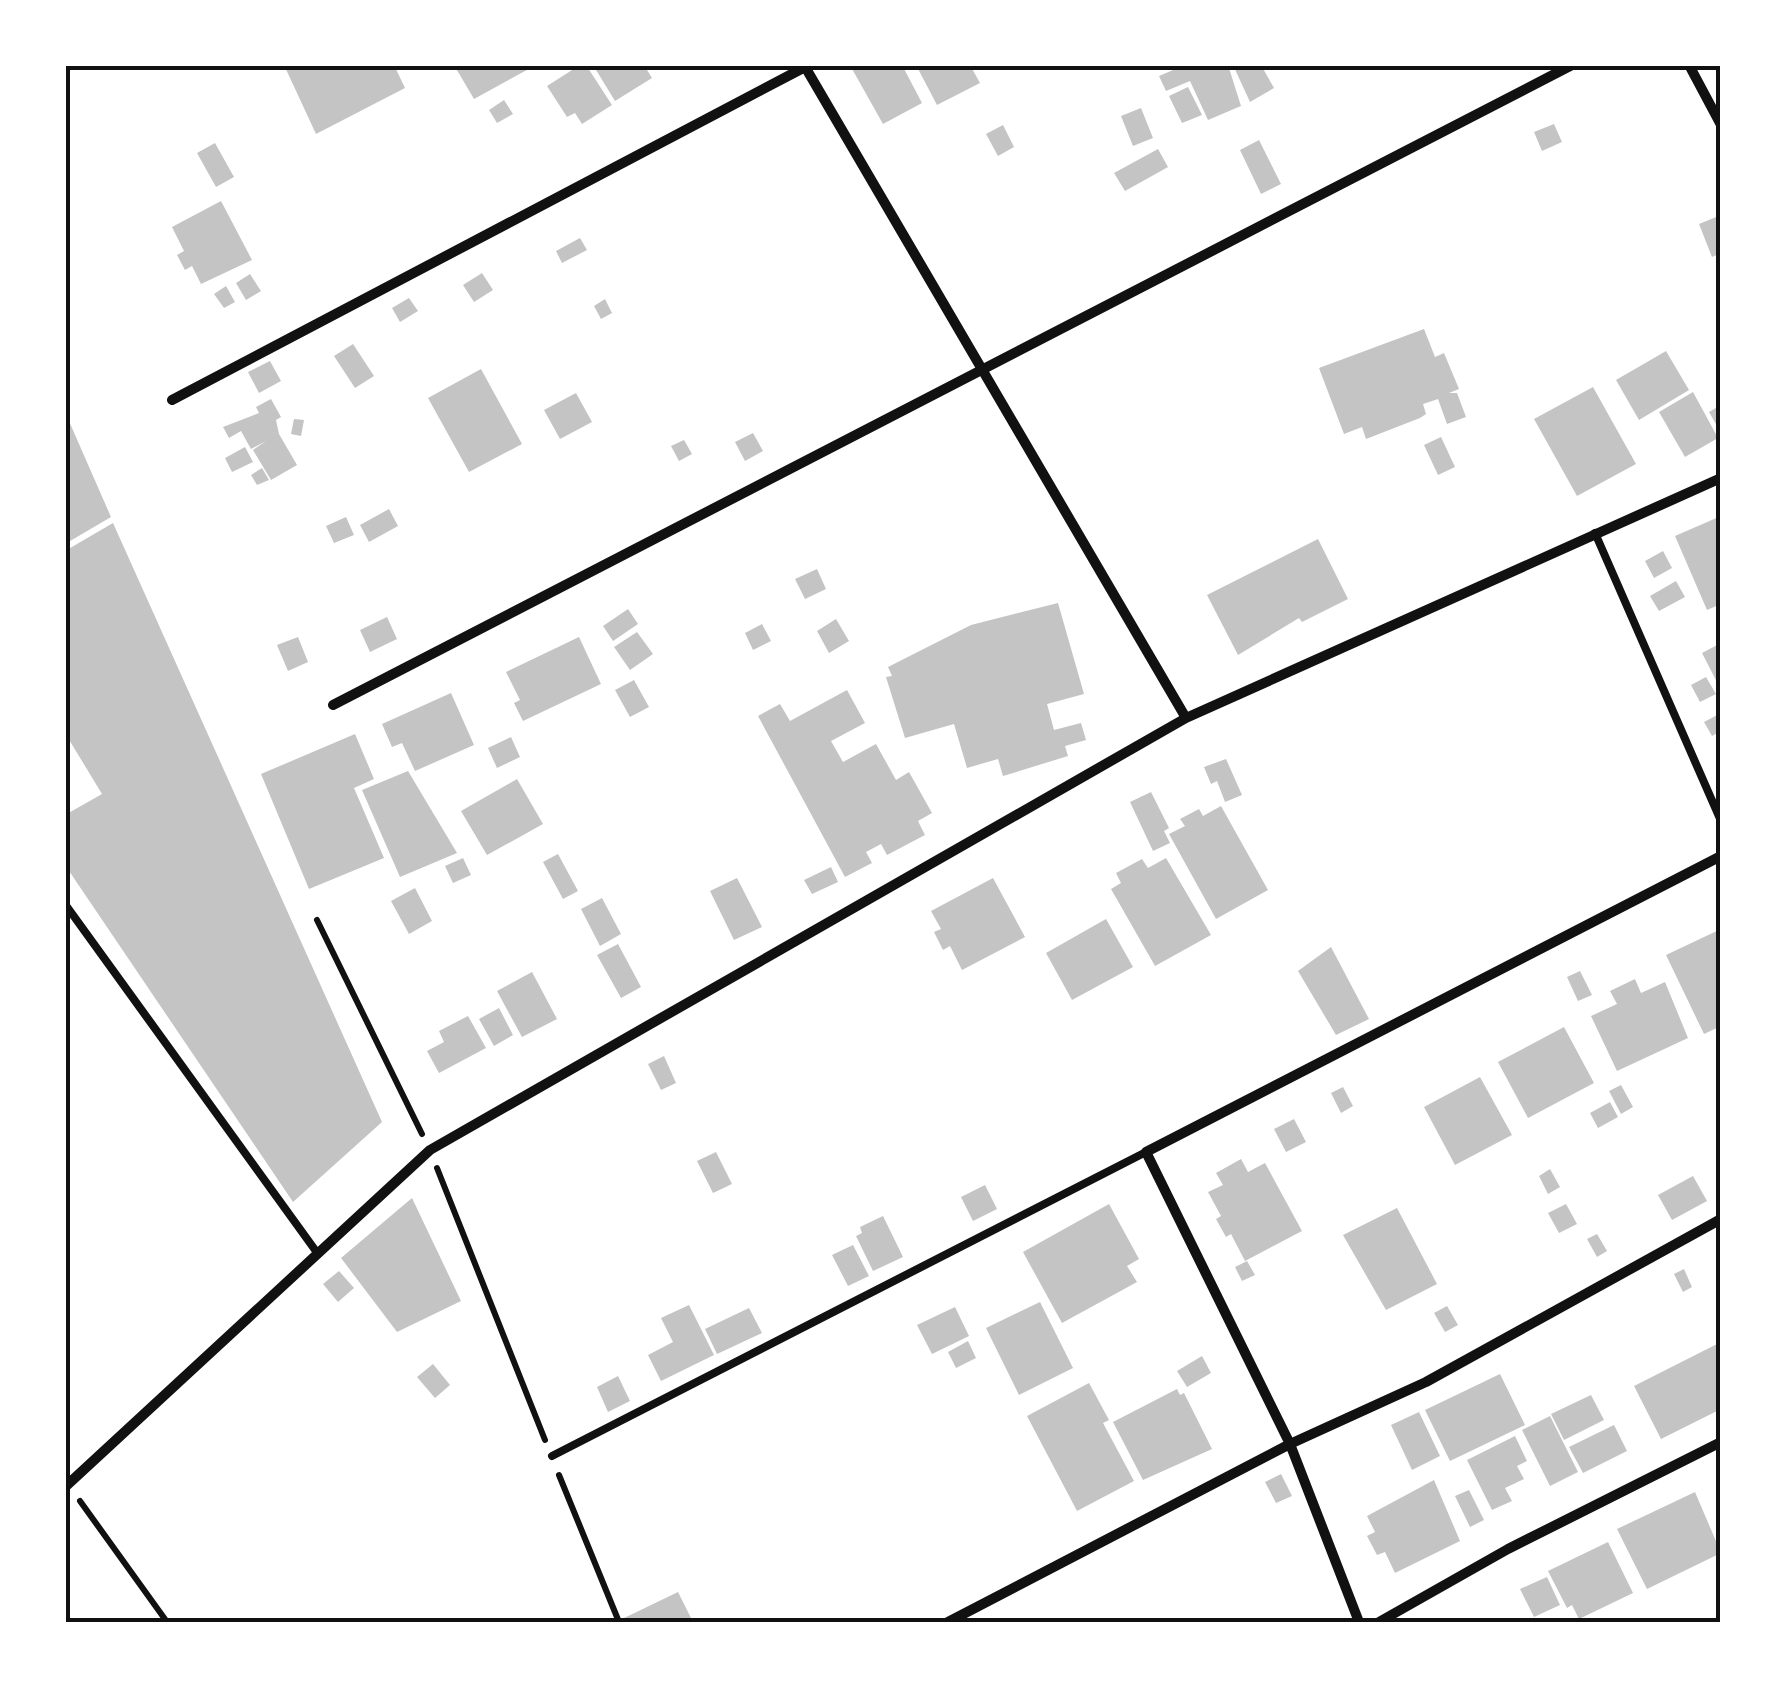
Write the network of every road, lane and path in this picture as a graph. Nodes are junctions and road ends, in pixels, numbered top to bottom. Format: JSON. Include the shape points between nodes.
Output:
{"nodes":[{"id":1,"x":1572,"y":65,"type":"edge"},
{"id":2,"x":1689,"y":65,"type":"edge"},
{"id":3,"x":806,"y":66,"type":"edge"},
{"id":4,"x":1721,"y":126,"type":"edge"},
{"id":5,"x":983,"y":369,"type":"junction"},
{"id":6,"x":172,"y":400,"type":"dead end"},
{"id":7,"x":1721,"y":478,"type":"edge"},
{"id":8,"x":1595,"y":532,"type":"junction"},
{"id":9,"x":334,"y":705,"type":"dead end"},
{"id":10,"x":1186,"y":718,"type":"junction"},
{"id":11,"x":1721,"y":820,"type":"edge"},
{"id":12,"x":1721,"y":856,"type":"edge"},
{"id":13,"x":65,"y":904,"type":"edge"},
{"id":14,"x":317,"y":920,"type":"dead end"},
{"id":15,"x":430,"y":1150,"type":"junction"},
{"id":16,"x":1146,"y":1152,"type":"junction"},
{"id":17,"x":1721,"y":1219,"type":"edge"},
{"id":18,"x":318,"y":1254,"type":"junction"},
{"id":19,"x":1721,"y":1442,"type":"edge"},
{"id":20,"x":1290,"y":1444,"type":"junction"},
{"id":21,"x":552,"y":1456,"type":"junction"},
{"id":22,"x":67,"y":1485,"type":"edge"},
{"id":23,"x":167,"y":1622,"type":"edge"},
{"id":24,"x":618,"y":1622,"type":"edge"},
{"id":25,"x":948,"y":1622,"type":"edge"},
{"id":26,"x":1359,"y":1622,"type":"edge"},
{"id":27,"x":1380,"y":1622,"type":"edge"}],
"edges":[{"from":1,"to":5,"type":"street"},
{"from":2,"to":4,"type":"street"},
{"from":3,"to":5,"type":"street"},
{"from":3,"to":6,"type":"street"},
{"from":5,"to":9,"type":"street"},
{"from":5,"to":10,"type":"street"},
{"from":7,"to":8,"type":"street"},
{"from":8,"to":10,"type":"street"},
{"from":8,"to":11,"type":"lane"},
{"from":10,"to":15,"type":"street"},
{"from":12,"to":16,"type":"street"},
{"from":13,"to":18,"type":"lane"},
{"from":14,"to":15,"type":"path"},
{"from":15,"to":18,"type":"street"},
{"from":15,"to":21,"type":"path"},
{"from":16,"to":20,"type":"street"},
{"from":16,"to":21,"type":"lane"},
{"from":17,"to":20,"type":"street","via":[[1426,1382]]},
{"from":18,"to":22,"type":"street"},
{"from":19,"to":27,"type":"street","via":[[1508,1548]]},
{"from":20,"to":25,"type":"street"},
{"from":20,"to":26,"type":"street"},
{"from":21,"to":24,"type":"path"},
{"from":22,"to":23,"type":"path"}]}
